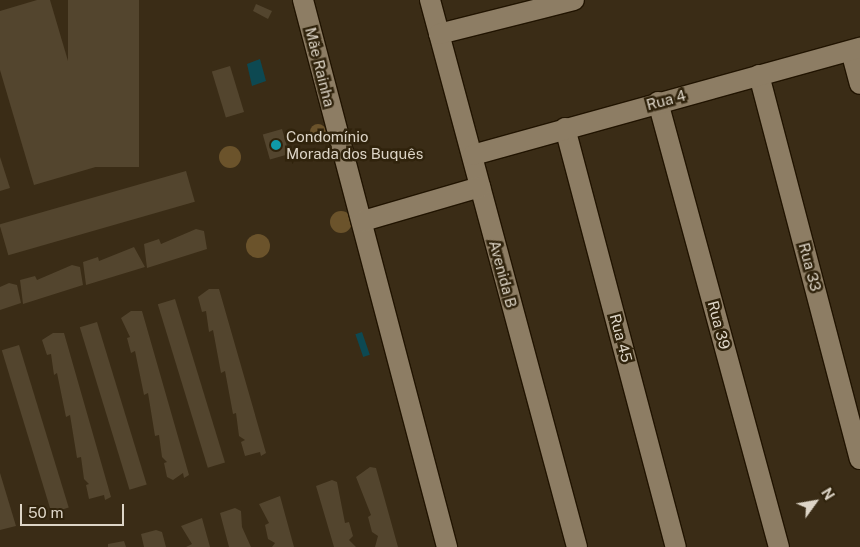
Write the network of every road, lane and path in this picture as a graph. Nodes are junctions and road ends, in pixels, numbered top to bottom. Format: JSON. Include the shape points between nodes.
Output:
{"nodes":[{"id":1,"x":303,"y":0,"type":"edge"},
{"id":2,"x":430,"y":0,"type":"edge"},
{"id":3,"x":574,"y":0,"type":"edge"},
{"id":4,"x":530,"y":6,"type":"edge"},
{"id":5,"x":439,"y":34,"type":"junction"},
{"id":6,"x":856,"y":50,"type":"edge"},
{"id":7,"x":759,"y":75,"type":"junction"},
{"id":8,"x":860,"y":84,"type":"edge"},
{"id":9,"x":658,"y":102,"type":"junction"},
{"id":10,"x":565,"y":128,"type":"junction"},
{"id":11,"x":473,"y":155,"type":"junction"},
{"id":12,"x":480,"y":187,"type":"junction"},
{"id":13,"x":363,"y":221,"type":"junction"},
{"id":14,"x":860,"y":459,"type":"edge"},
{"id":15,"x":447,"y":547,"type":"edge"},
{"id":16,"x":577,"y":547,"type":"edge"},
{"id":17,"x":676,"y":547,"type":"edge"},
{"id":18,"x":779,"y":547,"type":"edge"}],
"edges":[{"from":1,"to":13,"type":"street","name":"Mãe Rainha"},
{"from":2,"to":5,"type":"street","name":"Avenida B"},
{"from":3,"to":4,"type":"street"},
{"from":4,"to":5,"type":"street"},
{"from":5,"to":11,"type":"street","name":"Avenida B"},
{"from":6,"to":7,"type":"street","name":"Rua 4"},
{"from":6,"to":8,"type":"street"},
{"from":7,"to":9,"type":"street","name":"Rua 4"},
{"from":7,"to":14,"type":"street","name":"Rua 33"},
{"from":9,"to":10,"type":"street","name":"Rua 4"},
{"from":9,"to":18,"type":"street","name":"Rua 39"},
{"from":10,"to":11,"type":"street","name":"Rua 4"},
{"from":10,"to":17,"type":"street","name":"Rua 45"},
{"from":11,"to":12,"type":"street","name":"Avenida B"},
{"from":12,"to":13,"type":"street"},
{"from":12,"to":16,"type":"street","name":"Avenida B"},
{"from":13,"to":15,"type":"street","name":"Mãe Rainha"}]}
